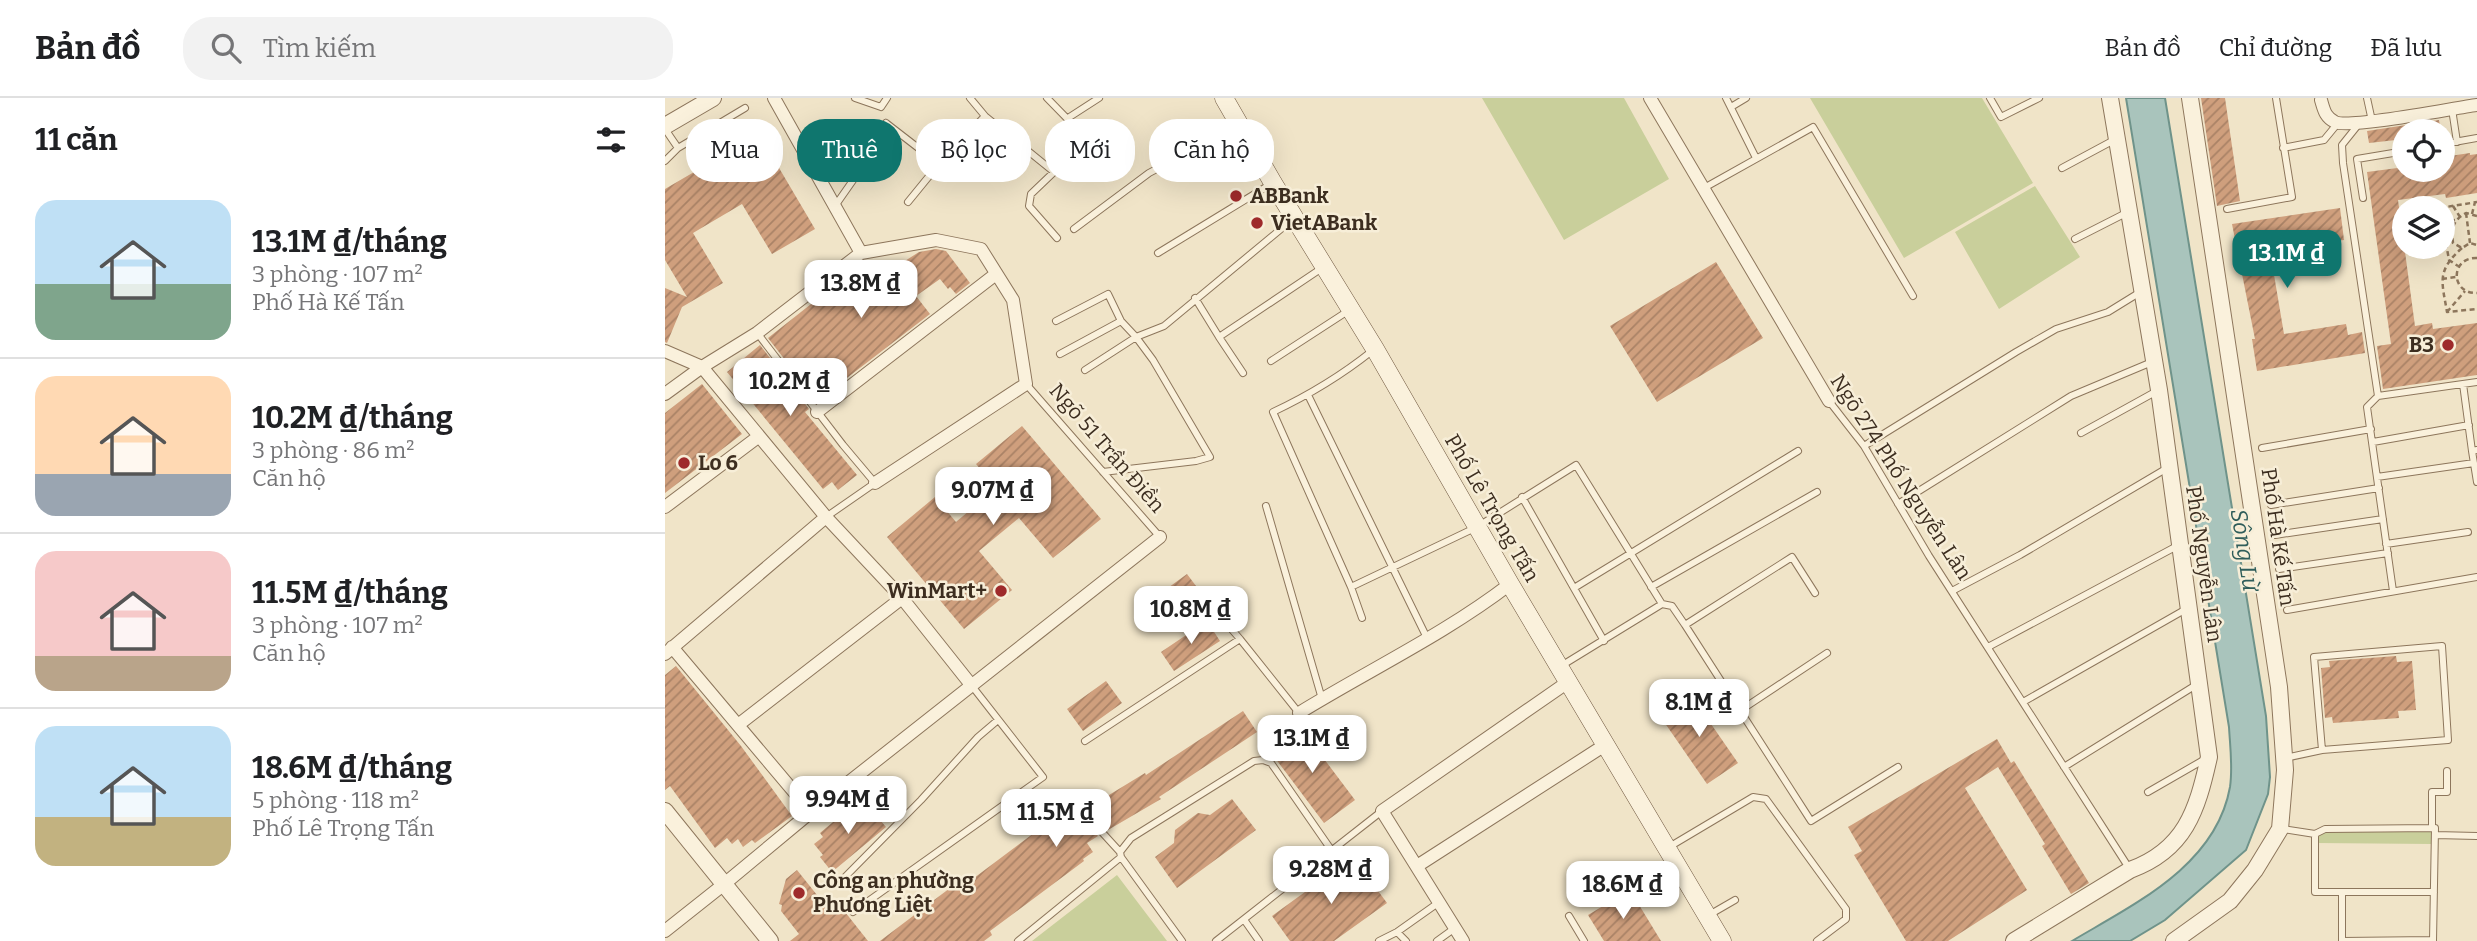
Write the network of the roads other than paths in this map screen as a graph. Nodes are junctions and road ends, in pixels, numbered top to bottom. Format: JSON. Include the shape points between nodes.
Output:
{"nodes":[{"id":1,"x":713,"y":98,"type":"edge"},
{"id":2,"x":774,"y":98,"type":"edge"},
{"id":3,"x":855,"y":98,"type":"edge"},
{"id":4,"x":887,"y":98,"type":"edge"},
{"id":5,"x":970,"y":98,"type":"edge"},
{"id":6,"x":1047,"y":98,"type":"edge"},
{"id":7,"x":1099,"y":98,"type":"edge"},
{"id":8,"x":1224,"y":98,"type":"edge"},
{"id":9,"x":1650,"y":98,"type":"edge"},
{"id":10,"x":1725,"y":98,"type":"edge"},
{"id":11,"x":1746,"y":98,"type":"edge"},
{"id":12,"x":1990,"y":98,"type":"edge"},
{"id":13,"x":2039,"y":98,"type":"edge"},
{"id":14,"x":2110,"y":98,"type":"edge"},
{"id":15,"x":2190,"y":98,"type":"edge"},
{"id":16,"x":2276,"y":98,"type":"edge"},
{"id":17,"x":2368,"y":98,"type":"edge"},
{"id":18,"x":2321,"y":99,"type":"edge"},
{"id":19,"x":2477,"y":105,"type":"edge"},
{"id":20,"x":881,"y":107,"type":"junction"},
{"id":21,"x":1731,"y":107,"type":"junction"},
{"id":22,"x":745,"y":108,"type":"dead end"},
{"id":23,"x":2452,"y":108,"type":"junction"},
{"id":24,"x":985,"y":116,"type":"junction"},
{"id":25,"x":1068,"y":118,"type":"joint"},
{"id":26,"x":886,"y":119,"type":"edge"},
{"id":27,"x":982,"y":119,"type":"edge"},
{"id":28,"x":1236,"y":119,"type":"edge"},
{"id":29,"x":2366,"y":122,"type":"junction"},
{"id":30,"x":2338,"y":123,"type":"junction"},
{"id":31,"x":665,"y":128,"type":"edge"},
{"id":32,"x":902,"y":135,"type":"edge"},
{"id":33,"x":2477,"y":138,"type":"edge"},
{"id":34,"x":2117,"y":139,"type":"junction"},
{"id":35,"x":2457,"y":142,"type":"joint"},
{"id":36,"x":916,"y":146,"type":"edge"},
{"id":37,"x":678,"y":148,"type":"junction"},
{"id":38,"x":2284,"y":148,"type":"junction"},
{"id":39,"x":2392,"y":152,"type":"edge"},
{"id":40,"x":1756,"y":158,"type":"junction"},
{"id":41,"x":665,"y":161,"type":"edge"},
{"id":42,"x":2062,"y":168,"type":"dead end"},
{"id":43,"x":1149,"y":173,"type":"edge"},
{"id":44,"x":852,"y":182,"type":"edge"},
{"id":45,"x":924,"y":182,"type":"edge"},
{"id":46,"x":1273,"y":183,"type":"joint"},
{"id":47,"x":1704,"y":188,"type":"junction"},
{"id":48,"x":2363,"y":198,"type":"dead end"},
{"id":49,"x":908,"y":202,"type":"dead end"},
{"id":50,"x":834,"y":207,"type":"junction"},
{"id":51,"x":2227,"y":209,"type":"dead end"},
{"id":52,"x":2128,"y":212,"type":"junction"},
{"id":53,"x":1295,"y":217,"type":"junction"},
{"id":54,"x":1074,"y":229,"type":"dead end"},
{"id":55,"x":1057,"y":238,"type":"dead end"},
{"id":56,"x":2075,"y":239,"type":"dead end"},
{"id":57,"x":861,"y":253,"type":"junction"},
{"id":58,"x":1158,"y":253,"type":"dead end"},
{"id":59,"x":1325,"y":266,"type":"junction"},
{"id":60,"x":996,"y":274,"type":"junction"},
{"id":61,"x":2142,"y":291,"type":"junction"},
{"id":62,"x":1913,"y":296,"type":"dead end"},
{"id":63,"x":1195,"y":298,"type":"junction"},
{"id":64,"x":1351,"y":310,"type":"junction"},
{"id":65,"x":1056,"y":320,"type":"dead end"},
{"id":66,"x":1121,"y":321,"type":"junction"},
{"id":67,"x":757,"y":333,"type":"junction"},
{"id":68,"x":1136,"y":337,"type":"junction"},
{"id":69,"x":1219,"y":337,"type":"junction"},
{"id":70,"x":1375,"y":349,"type":"junction"},
{"id":71,"x":665,"y":351,"type":"edge"},
{"id":72,"x":1060,"y":354,"type":"dead end"},
{"id":73,"x":1271,"y":362,"type":"dead end"},
{"id":74,"x":2154,"y":362,"type":"junction"},
{"id":75,"x":702,"y":366,"type":"junction"},
{"id":76,"x":1085,"y":370,"type":"dead end"},
{"id":77,"x":1243,"y":373,"type":"dead end"},
{"id":78,"x":2477,"y":382,"type":"edge"},
{"id":79,"x":1025,"y":384,"type":"junction"},
{"id":80,"x":2463,"y":384,"type":"junction"},
{"id":81,"x":2159,"y":390,"type":"junction"},
{"id":82,"x":665,"y":394,"type":"edge"},
{"id":83,"x":1308,"y":395,"type":"junction"},
{"id":84,"x":2378,"y":396,"type":"junction"},
{"id":85,"x":1829,"y":401,"type":"joint"},
{"id":86,"x":817,"y":412,"type":"junction"},
{"id":87,"x":2469,"y":425,"type":"junction"},
{"id":88,"x":2371,"y":429,"type":"junction"},
{"id":89,"x":2081,"y":433,"type":"dead end"},
{"id":90,"x":758,"y":437,"type":"junction"},
{"id":91,"x":2373,"y":442,"type":"junction"},
{"id":92,"x":1864,"y":446,"type":"junction"},
{"id":93,"x":2262,"y":449,"type":"dead end"},
{"id":94,"x":1798,"y":451,"type":"dead end"},
{"id":95,"x":2475,"y":451,"type":"edge"},
{"id":96,"x":2474,"y":463,"type":"junction"},
{"id":97,"x":2169,"y":467,"type":"junction"},
{"id":98,"x":1103,"y":472,"type":"junction"},
{"id":99,"x":2377,"y":477,"type":"junction"},
{"id":100,"x":2477,"y":482,"type":"edge"},
{"id":101,"x":875,"y":483,"type":"junction"},
{"id":102,"x":2379,"y":488,"type":"junction"},
{"id":103,"x":1817,"y":492,"type":"dead end"},
{"id":104,"x":1522,"y":497,"type":"junction"},
{"id":105,"x":1898,"y":504,"type":"junction"},
{"id":106,"x":2271,"y":505,"type":"dead end"},
{"id":107,"x":1266,"y":506,"type":"dead end"},
{"id":108,"x":665,"y":507,"type":"edge"},
{"id":109,"x":826,"y":517,"type":"junction"},
{"id":110,"x":2383,"y":519,"type":"junction"},
{"id":111,"x":1477,"y":527,"type":"junction"},
{"id":112,"x":2468,"y":532,"type":"dead end"},
{"id":113,"x":2275,"y":535,"type":"dead end"},
{"id":114,"x":1160,"y":537,"type":"joint"},
{"id":115,"x":2180,"y":544,"type":"junction"},
{"id":116,"x":2386,"y":544,"type":"junction"},
{"id":117,"x":2388,"y":553,"type":"junction"},
{"id":118,"x":1631,"y":554,"type":"junction"},
{"id":119,"x":1393,"y":566,"type":"junction"},
{"id":120,"x":2279,"y":569,"type":"dead end"},
{"id":121,"x":2477,"y":577,"type":"edge"},
{"id":122,"x":1510,"y":584,"type":"junction"},
{"id":123,"x":1351,"y":587,"type":"junction"},
{"id":124,"x":1651,"y":587,"type":"junction"},
{"id":125,"x":1574,"y":588,"type":"junction"},
{"id":126,"x":1952,"y":591,"type":"junction"},
{"id":127,"x":2393,"y":592,"type":"junction"},
{"id":128,"x":1815,"y":593,"type":"dead end"},
{"id":129,"x":902,"y":598,"type":"junction"},
{"id":130,"x":1662,"y":604,"type":"junction"},
{"id":131,"x":2188,"y":608,"type":"junction"},
{"id":132,"x":2287,"y":610,"type":"dead end"},
{"id":133,"x":1362,"y":618,"type":"dead end"},
{"id":134,"x":1173,"y":624,"type":"dead end"},
{"id":135,"x":1685,"y":625,"type":"junction"},
{"id":136,"x":1427,"y":638,"type":"junction"},
{"id":137,"x":1240,"y":639,"type":"junction"},
{"id":138,"x":1604,"y":641,"type":"junction"},
{"id":139,"x":1987,"y":647,"type":"junction"},
{"id":140,"x":669,"y":650,"type":"edge"},
{"id":141,"x":1827,"y":653,"type":"dead end"},
{"id":142,"x":1564,"y":674,"type":"junction"},
{"id":143,"x":2199,"y":683,"type":"junction"},
{"id":144,"x":972,"y":686,"type":"junction"},
{"id":145,"x":1322,"y":699,"type":"junction"},
{"id":146,"x":2023,"y":702,"type":"junction"},
{"id":147,"x":1741,"y":710,"type":"junction"},
{"id":148,"x":1299,"y":713,"type":"joint"},
{"id":149,"x":998,"y":720,"type":"junction"},
{"id":150,"x":738,"y":725,"type":"junction"},
{"id":151,"x":1085,"y":741,"type":"dead end"},
{"id":152,"x":1605,"y":744,"type":"junction"},
{"id":153,"x":2322,"y":750,"type":"junction"},
{"id":154,"x":2209,"y":758,"type":"junction"},
{"id":155,"x":2284,"y":759,"type":"junction"},
{"id":156,"x":1898,"y":767,"type":"dead end"},
{"id":157,"x":2064,"y":767,"type":"junction"},
{"id":158,"x":2447,"y":771,"type":"dead end"},
{"id":159,"x":2148,"y":792,"type":"dead end"},
{"id":160,"x":665,"y":811,"type":"edge"},
{"id":161,"x":1382,"y":811,"type":"junction"},
{"id":162,"x":811,"y":812,"type":"junction"},
{"id":163,"x":1089,"y":818,"type":"dead end"},
{"id":164,"x":2432,"y":828,"type":"junction"},
{"id":165,"x":2280,"y":829,"type":"junction"},
{"id":166,"x":2315,"y":834,"type":"junction"},
{"id":167,"x":2435,"y":835,"type":"junction"},
{"id":168,"x":2477,"y":836,"type":"edge"},
{"id":169,"x":1668,"y":848,"type":"junction"},
{"id":170,"x":1332,"y":851,"type":"junction"},
{"id":171,"x":1120,"y":854,"type":"junction"},
{"id":172,"x":1417,"y":866,"type":"junction"},
{"id":173,"x":2130,"y":870,"type":"junction"},
{"id":174,"x":843,"y":879,"type":"dead end"},
{"id":175,"x":723,"y":886,"type":"junction"},
{"id":176,"x":2342,"y":892,"type":"junction"},
{"id":177,"x":2434,"y":892,"type":"junction"},
{"id":178,"x":1735,"y":900,"type":"dead end"},
{"id":179,"x":1438,"y":903,"type":"junction"},
{"id":180,"x":853,"y":912,"type":"dead end"},
{"id":181,"x":1569,"y":916,"type":"dead end"},
{"id":182,"x":1707,"y":916,"type":"junction"},
{"id":183,"x":1245,"y":921,"type":"junction"},
{"id":184,"x":1455,"y":928,"type":"junction"},
{"id":185,"x":665,"y":931,"type":"edge"},
{"id":186,"x":1397,"y":932,"type":"junction"},
{"id":187,"x":770,"y":941,"type":"edge"},
{"id":188,"x":1018,"y":941,"type":"edge"},
{"id":189,"x":1182,"y":941,"type":"edge"},
{"id":190,"x":1216,"y":941,"type":"edge"},
{"id":191,"x":1259,"y":941,"type":"edge"},
{"id":192,"x":1379,"y":941,"type":"edge"},
{"id":193,"x":1406,"y":941,"type":"edge"},
{"id":194,"x":1437,"y":941,"type":"edge"},
{"id":195,"x":1463,"y":941,"type":"edge"},
{"id":196,"x":1584,"y":941,"type":"edge"},
{"id":197,"x":1721,"y":941,"type":"edge"},
{"id":198,"x":1817,"y":941,"type":"edge"},
{"id":199,"x":2014,"y":941,"type":"edge"},
{"id":200,"x":2174,"y":941,"type":"edge"},
{"id":201,"x":2342,"y":941,"type":"edge"},
{"id":202,"x":2433,"y":941,"type":"edge"}],
"edges":[{"from":1,"to":31,"type":"street"},
{"from":2,"to":50,"type":"street"},
{"from":3,"to":20,"type":"lane"},
{"from":4,"to":20,"type":"lane"},
{"from":5,"to":24,"type":"lane"},
{"from":6,"to":25,"type":"lane"},
{"from":7,"to":25,"type":"lane"},
{"from":8,"to":28,"type":"main road","name":"Phố Lê Trọng Tấn"},
{"from":9,"to":47,"type":"street","name":"Ngõ 274 Phố Nguyễn Lân"},
{"from":10,"to":21,"type":"lane"},
{"from":11,"to":21,"type":"lane"},
{"from":12,"to":13,"type":"lane","via":[[2001,117]]},
{"from":14,"to":34,"type":"street","name":"Phố Nguyễn Lân"},
{"from":15,"to":155,"type":"street","name":"Phố Hà Kế Tấn","via":[[2277,680]]},
{"from":16,"to":38,"type":"lane"},
{"from":17,"to":29,"type":"lane"},
{"from":18,"to":30,"type":"street","via":[[2326,116]]},
{"from":19,"to":23,"type":"street"},
{"from":20,"to":26,"type":"lane"},
{"from":21,"to":40,"type":"lane"},
{"from":22,"to":37,"type":"lane"},
{"from":23,"to":29,"type":"street"},
{"from":23,"to":35,"type":"lane"},
{"from":24,"to":27,"type":"lane"},
{"from":24,"to":55,"type":"lane","via":[[1054,172],[1031,194],[1029,205]]},
{"from":29,"to":30,"type":"street"},
{"from":29,"to":84,"type":"lane","via":[[2342,145]]},
{"from":30,"to":38,"type":"lane","via":[[2324,140]]},
{"from":31,"to":37,"type":"lane"},
{"from":32,"to":36,"type":"lane"},
{"from":33,"to":35,"type":"lane"},
{"from":34,"to":42,"type":"lane"},
{"from":34,"to":52,"type":"street","name":"Phố Nguyễn Lân"},
{"from":37,"to":41,"type":"lane"},
{"from":38,"to":51,"type":"lane","via":[[2293,197]]},
{"from":39,"to":48,"type":"lane","via":[[2357,159]]},
{"from":40,"to":47,"type":"lane"},
{"from":40,"to":62,"type":"lane","via":[[1813,127]]},
{"from":43,"to":54,"type":"lane"},
{"from":44,"to":50,"type":"lane"},
{"from":45,"to":49,"type":"lane"},
{"from":46,"to":53,"type":"main road","name":"Phố Lê Trọng Tấn"},
{"from":46,"to":58,"type":"lane"},
{"from":47,"to":85,"type":"street","name":"Ngõ 274 Phố Nguyễn Lân"},
{"from":50,"to":57,"type":"street"},
{"from":52,"to":56,"type":"lane"},
{"from":52,"to":61,"type":"street","name":"Phố Nguyễn Lân"},
{"from":53,"to":59,"type":"main road","name":"Phố Lê Trọng Tấn"},
{"from":53,"to":63,"type":"lane"},
{"from":57,"to":60,"type":"street","via":[[936,240],[981,249]]},
{"from":57,"to":67,"type":"street"},
{"from":59,"to":64,"type":"main road","name":"Phố Lê Trọng Tấn"},
{"from":59,"to":69,"type":"lane"},
{"from":60,"to":79,"type":"street","via":[[1013,300]]},
{"from":60,"to":86,"type":"street"},
{"from":61,"to":74,"type":"street","name":"Phố Nguyễn Lân"},
{"from":61,"to":92,"type":"lane","via":[[2108,312],[2036,341]]},
{"from":63,"to":68,"type":"lane","via":[[1164,326]]},
{"from":63,"to":69,"type":"lane"},
{"from":64,"to":70,"type":"main road","name":"Phố Lê Trọng Tấn"},
{"from":64,"to":73,"type":"lane"},
{"from":65,"to":66,"type":"lane","via":[[1108,293]]},
{"from":66,"to":68,"type":"lane"},
{"from":66,"to":72,"type":"lane"},
{"from":67,"to":75,"type":"street"},
{"from":67,"to":86,"type":"lane"},
{"from":68,"to":76,"type":"lane"},
{"from":68,"to":98,"type":"lane","via":[[1210,457]]},
{"from":69,"to":77,"type":"lane"},
{"from":70,"to":83,"type":"lane"},
{"from":70,"to":111,"type":"main road","name":"Phố Lê Trọng Tấn"},
{"from":71,"to":75,"type":"street"},
{"from":74,"to":81,"type":"street","name":"Phố Nguyễn Lân"},
{"from":74,"to":105,"type":"lane","via":[[2071,396]]},
{"from":75,"to":82,"type":"street"},
{"from":75,"to":90,"type":"street"},
{"from":78,"to":80,"type":"lane"},
{"from":79,"to":98,"type":"lane","name":"Ngõ 51 Trần Điền"},
{"from":79,"to":101,"type":"street"},
{"from":80,"to":84,"type":"lane"},
{"from":80,"to":87,"type":"lane"},
{"from":81,"to":89,"type":"lane"},
{"from":81,"to":97,"type":"street","name":"Phố Nguyễn Lân"},
{"from":83,"to":119,"type":"lane"},
{"from":83,"to":123,"type":"lane","via":[[1273,412]]},
{"from":84,"to":88,"type":"lane","via":[[2367,407]]},
{"from":85,"to":92,"type":"lane","name":"Ngõ 274 Phố Nguyễn Lân"},
{"from":86,"to":101,"type":"lane"},
{"from":87,"to":91,"type":"lane"},
{"from":87,"to":95,"type":"lane"},
{"from":88,"to":91,"type":"lane"},
{"from":88,"to":93,"type":"lane"},
{"from":90,"to":108,"type":"street"},
{"from":90,"to":109,"type":"street"},
{"from":91,"to":99,"type":"lane"},
{"from":92,"to":105,"type":"lane","name":"Ngõ 274 Phố Nguyễn Lân"},
{"from":94,"to":118,"type":"lane"},
{"from":95,"to":96,"type":"lane"},
{"from":96,"to":99,"type":"lane"},
{"from":96,"to":100,"type":"lane"},
{"from":97,"to":115,"type":"street","name":"Phố Nguyễn Lân"},
{"from":97,"to":126,"type":"lane"},
{"from":98,"to":114,"type":"lane","name":"Ngõ 51 Trần Điền"},
{"from":99,"to":102,"type":"lane"},
{"from":101,"to":109,"type":"lane"},
{"from":102,"to":106,"type":"lane"},
{"from":102,"to":110,"type":"lane"},
{"from":103,"to":124,"type":"lane"},
{"from":104,"to":111,"type":"lane"},
{"from":104,"to":118,"type":"lane","via":[[1576,465]]},
{"from":104,"to":125,"type":"lane"},
{"from":105,"to":126,"type":"lane","name":"Ngõ 274 Phố Nguyễn Lân"},
{"from":107,"to":145,"type":"lane"},
{"from":109,"to":129,"type":"street"},
{"from":109,"to":140,"type":"street"},
{"from":110,"to":113,"type":"lane"},
{"from":110,"to":116,"type":"lane"},
{"from":111,"to":119,"type":"lane"},
{"from":111,"to":122,"type":"main road","name":"Phố Lê Trọng Tấn"},
{"from":112,"to":116,"type":"lane"},
{"from":114,"to":144,"type":"street"},
{"from":115,"to":131,"type":"street","name":"Phố Nguyễn Lân"},
{"from":115,"to":139,"type":"lane"},
{"from":116,"to":117,"type":"lane"},
{"from":117,"to":120,"type":"lane"},
{"from":117,"to":127,"type":"lane"},
{"from":118,"to":124,"type":"lane"},
{"from":118,"to":125,"type":"lane"},
{"from":119,"to":123,"type":"lane"},
{"from":119,"to":136,"type":"lane"},
{"from":121,"to":127,"type":"lane"},
{"from":122,"to":136,"type":"street"},
{"from":122,"to":142,"type":"main road","name":"Phố Lê Trọng Tấn"},
{"from":123,"to":133,"type":"lane"},
{"from":124,"to":130,"type":"lane"},
{"from":125,"to":138,"type":"lane"},
{"from":126,"to":139,"type":"lane","name":"Ngõ 274 Phố Nguyễn Lân"},
{"from":127,"to":132,"type":"lane"},
{"from":128,"to":135,"type":"lane","via":[[1792,556]]},
{"from":129,"to":144,"type":"street"},
{"from":129,"to":150,"type":"street"},
{"from":130,"to":135,"type":"lane","via":[[1672,606]]},
{"from":130,"to":138,"type":"lane"},
{"from":131,"to":143,"type":"street","name":"Phố Nguyễn Lân"},
{"from":131,"to":146,"type":"lane"},
{"from":134,"to":137,"type":"lane","via":[[1208,602]]},
{"from":135,"to":147,"type":"lane"},
{"from":136,"to":145,"type":"street"},
{"from":137,"to":148,"type":"lane"},
{"from":137,"to":151,"type":"lane"},
{"from":138,"to":142,"type":"lane"},
{"from":139,"to":146,"type":"lane","name":"Ngõ 274 Phố Nguyễn Lân"},
{"from":140,"to":150,"type":"street"},
{"from":141,"to":147,"type":"lane"},
{"from":142,"to":152,"type":"main road","name":"Phố Lê Trọng Tấn"},
{"from":142,"to":161,"type":"street"},
{"from":143,"to":154,"type":"street","name":"Phố Nguyễn Lân"},
{"from":143,"to":157,"type":"lane"},
{"from":144,"to":149,"type":"lane"},
{"from":144,"to":162,"type":"street"},
{"from":145,"to":148,"type":"street"},
{"from":146,"to":157,"type":"lane","name":"Ngõ 274 Phố Nguyễn Lân"},
{"from":147,"to":156,"type":"lane","via":[[1811,821]]},
{"from":149,"to":174,"type":"lane"},
{"from":149,"to":180,"type":"lane","via":[[1043,777]]},
{"from":150,"to":162,"type":"street"},
{"from":152,"to":169,"type":"main road","name":"Phố Lê Trọng Tấn"},
{"from":152,"to":172,"type":"street"},
{"from":153,"to":153,"type":"lane","via":[[2314,657],[2442,646],[2448,740]]},
{"from":153,"to":155,"type":"lane"},
{"from":154,"to":159,"type":"lane"},
{"from":154,"to":173,"type":"street","name":"Phố Nguyễn Lân","via":[[2188,824],[2172,846],[2150,863]]},
{"from":155,"to":165,"type":"street","name":"Phố Hà Kế Tấn"},
{"from":157,"to":173,"type":"lane","name":"Ngõ 274 Phố Nguyễn Lân"},
{"from":158,"to":164,"type":"lane","via":[[2447,792],[2433,792]]},
{"from":160,"to":175,"type":"street"},
{"from":161,"to":170,"type":"lane"},
{"from":161,"to":172,"type":"street"},
{"from":162,"to":175,"type":"street"},
{"from":163,"to":171,"type":"lane"},
{"from":164,"to":166,"type":"lane","via":[[2325,829]]},
{"from":164,"to":167,"type":"lane"},
{"from":165,"to":166,"type":"lane"},
{"from":165,"to":200,"type":"street","name":"Phố Hà Kế Tấn","via":[[2230,901]]},
{"from":166,"to":176,"type":"lane","via":[[2315,892]]},
{"from":167,"to":168,"type":"lane"},
{"from":167,"to":177,"type":"lane"},
{"from":169,"to":182,"type":"main road","name":"Phố Lê Trọng Tấn"},
{"from":169,"to":198,"type":"lane","via":[[1753,797],[1766,799],[1846,909],[1846,919]]},
{"from":170,"to":171,"type":"lane","via":[[1271,763],[1263,760],[1254,761],[1131,838]]},
{"from":170,"to":183,"type":"lane"},
{"from":171,"to":188,"type":"lane"},
{"from":171,"to":189,"type":"lane"},
{"from":172,"to":179,"type":"street"},
{"from":173,"to":199,"type":"street","name":"Phố Nguyễn Lân"},
{"from":175,"to":185,"type":"street"},
{"from":175,"to":187,"type":"street"},
{"from":176,"to":177,"type":"lane"},
{"from":176,"to":201,"type":"lane"},
{"from":177,"to":202,"type":"lane"},
{"from":178,"to":182,"type":"lane"},
{"from":179,"to":184,"type":"street"},
{"from":179,"to":186,"type":"lane"},
{"from":181,"to":196,"type":"lane"},
{"from":182,"to":197,"type":"main road","name":"Phố Lê Trọng Tấn"},
{"from":183,"to":190,"type":"lane"},
{"from":183,"to":191,"type":"lane"},
{"from":184,"to":194,"type":"lane"},
{"from":184,"to":195,"type":"street"},
{"from":186,"to":192,"type":"lane"},
{"from":186,"to":193,"type":"lane"},
{"from":201,"to":202,"type":"lane"}]}
